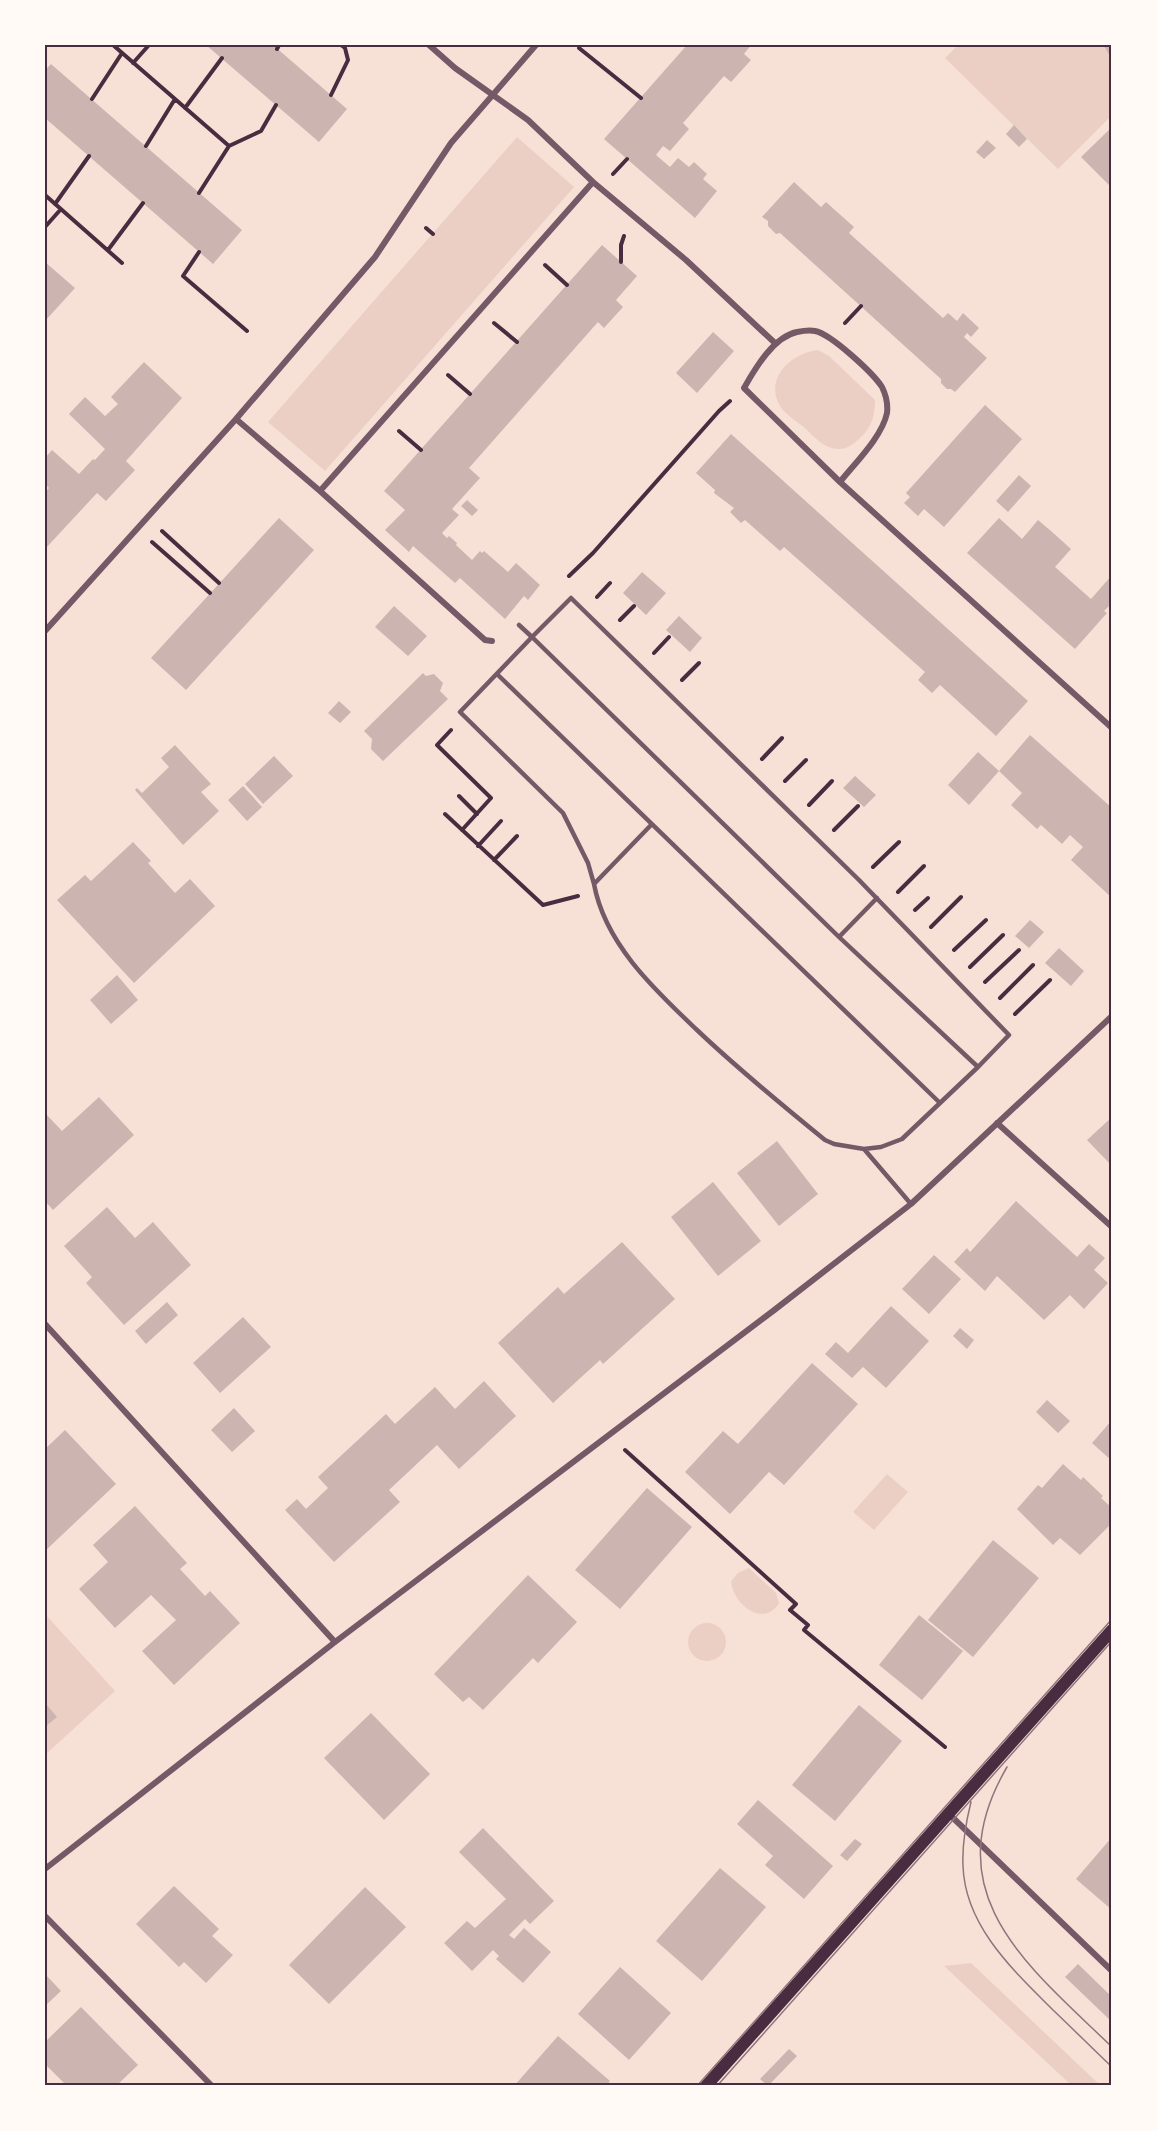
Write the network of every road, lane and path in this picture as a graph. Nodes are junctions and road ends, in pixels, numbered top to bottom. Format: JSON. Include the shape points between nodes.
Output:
{"nodes":[{"id":1,"x":113,"y":45,"type":"edge"},
{"id":2,"x":149,"y":45,"type":"edge"},
{"id":3,"x":341,"y":45,"type":"edge"},
{"id":4,"x":429,"y":45,"type":"edge"},
{"id":5,"x":536,"y":45,"type":"edge"},
{"id":6,"x":579,"y":48,"type":"dead end"},
{"id":7,"x":122,"y":53,"type":"junction"},
{"id":8,"x":222,"y":58,"type":"dead end"},
{"id":9,"x":133,"y":63,"type":"junction"},
{"id":10,"x":331,"y":95,"type":"dead end"},
{"id":11,"x":492,"y":95,"type":"junction"},
{"id":12,"x":641,"y":98,"type":"dead end"},
{"id":13,"x":92,"y":99,"type":"dead end"},
{"id":14,"x":175,"y":99,"type":"junction"},
{"id":15,"x":276,"y":105,"type":"dead end"},
{"id":16,"x":185,"y":108,"type":"junction"},
{"id":17,"x":146,"y":146,"type":"dead end"},
{"id":18,"x":229,"y":146,"type":"junction"},
{"id":19,"x":89,"y":156,"type":"dead end"},
{"id":20,"x":627,"y":159,"type":"dead end"},
{"id":21,"x":609,"y":179,"type":"dead end"},
{"id":22,"x":593,"y":182,"type":"junction"},
{"id":23,"x":199,"y":193,"type":"dead end"},
{"id":24,"x":45,"y":195,"type":"edge"},
{"id":25,"x":143,"y":203,"type":"dead end"},
{"id":26,"x":55,"y":204,"type":"junction"},
{"id":27,"x":61,"y":209,"type":"junction"},
{"id":28,"x":45,"y":227,"type":"edge"},
{"id":29,"x":426,"y":228,"type":"dead end"},
{"id":30,"x":627,"y":231,"type":"dead end"},
{"id":31,"x":433,"y":234,"type":"dead end"},
{"id":32,"x":108,"y":250,"type":"junction"},
{"id":33,"x":199,"y":252,"type":"dead end"},
{"id":34,"x":122,"y":262,"type":"dead end"},
{"id":35,"x":621,"y":262,"type":"dead end"},
{"id":36,"x":544,"y":264,"type":"dead end"},
{"id":37,"x":567,"y":285,"type":"dead end"},
{"id":38,"x":861,"y":306,"type":"dead end"},
{"id":39,"x":493,"y":322,"type":"dead end"},
{"id":40,"x":844,"y":325,"type":"dead end"},
{"id":41,"x":247,"y":331,"type":"dead end"},
{"id":42,"x":517,"y":342,"type":"dead end"},
{"id":43,"x":776,"y":344,"type":"junction"},
{"id":44,"x":448,"y":374,"type":"dead end"},
{"id":45,"x":744,"y":388,"type":"junction"},
{"id":46,"x":470,"y":394,"type":"dead end"},
{"id":47,"x":236,"y":419,"type":"junction"},
{"id":48,"x":399,"y":431,"type":"dead end"},
{"id":49,"x":421,"y":450,"type":"dead end"},
{"id":50,"x":840,"y":482,"type":"junction"},
{"id":51,"x":320,"y":491,"type":"junction"},
{"id":52,"x":160,"y":530,"type":"dead end"},
{"id":53,"x":150,"y":541,"type":"dead end"},
{"id":54,"x":564,"y":581,"type":"dead end"},
{"id":55,"x":219,"y":583,"type":"dead end"},
{"id":56,"x":210,"y":593,"type":"dead end"},
{"id":57,"x":519,"y":625,"type":"dead end"},
{"id":58,"x":45,"y":631,"type":"edge"},
{"id":59,"x":532,"y":637,"type":"junction"},
{"id":60,"x":492,"y":641,"type":"dead end"},
{"id":61,"x":498,"y":675,"type":"junction"},
{"id":62,"x":464,"y":717,"type":"junction"},
{"id":63,"x":1112,"y":728,"type":"edge"},
{"id":64,"x":782,"y":738,"type":"dead end"},
{"id":65,"x":806,"y":760,"type":"dead end"},
{"id":66,"x":749,"y":772,"type":"junction"},
{"id":67,"x":832,"y":781,"type":"dead end"},
{"id":68,"x":771,"y":794,"type":"junction"},
{"id":69,"x":459,"y":796,"type":"dead end"},
{"id":70,"x":858,"y":806,"type":"dead end"},
{"id":71,"x":445,"y":814,"type":"dead end"},
{"id":72,"x":477,"y":814,"type":"junction"},
{"id":73,"x":796,"y":818,"type":"junction"},
{"id":74,"x":501,"y":821,"type":"dead end"},
{"id":75,"x":652,"y":824,"type":"junction"},
{"id":76,"x":462,"y":830,"type":"junction"},
{"id":77,"x":517,"y":836,"type":"dead end"},
{"id":78,"x":899,"y":842,"type":"dead end"},
{"id":79,"x":821,"y":843,"type":"junction"},
{"id":80,"x":478,"y":846,"type":"junction"},
{"id":81,"x":494,"y":860,"type":"junction"},
{"id":82,"x":924,"y":866,"type":"dead end"},
{"id":83,"x":859,"y":880,"type":"junction"},
{"id":84,"x":594,"y":884,"type":"junction"},
{"id":85,"x":595,"y":892,"type":"junction"},
{"id":86,"x":961,"y":897,"type":"dead end"},
{"id":87,"x":877,"y":898,"type":"junction"},
{"id":88,"x":884,"y":905,"type":"junction"},
{"id":89,"x":986,"y":920,"type":"dead end"},
{"id":90,"x":1003,"y":935,"type":"dead end"},
{"id":91,"x":839,"y":937,"type":"junction"},
{"id":92,"x":918,"y":940,"type":"junction"},
{"id":93,"x":1019,"y":950,"type":"dead end"},
{"id":94,"x":940,"y":963,"type":"junction"},
{"id":95,"x":1033,"y":965,"type":"dead end"},
{"id":96,"x":956,"y":980,"type":"junction"},
{"id":97,"x":1050,"y":980,"type":"dead end"},
{"id":98,"x":971,"y":995,"type":"junction"},
{"id":99,"x":986,"y":1011,"type":"junction"},
{"id":100,"x":1112,"y":1016,"type":"edge"},
{"id":101,"x":1002,"y":1028,"type":"junction"},
{"id":102,"x":978,"y":1066,"type":"junction"},
{"id":103,"x":940,"y":1103,"type":"junction"},
{"id":104,"x":997,"y":1124,"type":"junction"},
{"id":105,"x":864,"y":1149,"type":"junction"},
{"id":106,"x":911,"y":1204,"type":"junction"},
{"id":107,"x":1112,"y":1227,"type":"edge"},
{"id":108,"x":45,"y":1324,"type":"edge"},
{"id":109,"x":632,"y":1455,"type":"dead end"},
{"id":110,"x":1112,"y":1630,"type":"edge"},
{"id":111,"x":335,"y":1642,"type":"junction"},
{"id":112,"x":945,"y":1747,"type":"dead end"},
{"id":113,"x":948,"y":1813,"type":"junction"},
{"id":114,"x":45,"y":1869,"type":"edge"},
{"id":115,"x":45,"y":1916,"type":"edge"},
{"id":116,"x":1112,"y":1971,"type":"edge"},
{"id":117,"x":212,"y":2086,"type":"edge"},
{"id":118,"x":706,"y":2086,"type":"edge"}],
"edges":[{"from":1,"to":7,"type":"path"},
{"from":2,"to":9,"type":"path"},
{"from":3,"to":10,"type":"path","via":[[348,60]]},
{"from":4,"to":11,"type":"street"},
{"from":5,"to":11,"type":"street"},
{"from":6,"to":12,"type":"path"},
{"from":7,"to":9,"type":"path"},
{"from":7,"to":13,"type":"path"},
{"from":8,"to":16,"type":"path"},
{"from":9,"to":14,"type":"path"},
{"from":11,"to":22,"type":"street","via":[[528,120]]},
{"from":11,"to":47,"type":"street","via":[[451,143],[375,257]]},
{"from":14,"to":16,"type":"path"},
{"from":14,"to":17,"type":"path"},
{"from":15,"to":18,"type":"path","via":[[261,131]]},
{"from":16,"to":18,"type":"path"},
{"from":18,"to":23,"type":"path"},
{"from":19,"to":26,"type":"path"},
{"from":20,"to":21,"type":"path"},
{"from":22,"to":43,"type":"street","via":[[686,260]]},
{"from":22,"to":51,"type":"street"},
{"from":24,"to":26,"type":"path"},
{"from":25,"to":32,"type":"path"},
{"from":26,"to":27,"type":"path"},
{"from":27,"to":28,"type":"path"},
{"from":27,"to":32,"type":"path"},
{"from":29,"to":31,"type":"path"},
{"from":30,"to":35,"type":"path","via":[[621,245]]},
{"from":32,"to":34,"type":"path"},
{"from":33,"to":41,"type":"path","via":[[183,276]]},
{"from":36,"to":37,"type":"path"},
{"from":38,"to":40,"type":"path"},
{"from":39,"to":42,"type":"path"},
{"from":43,"to":45,"type":"street","via":[[758,363]]},
{"from":43,"to":50,"type":"street","via":[[794,332],[814,331],[834,339],[883,390],[887,401],[880,431]]},
{"from":44,"to":46,"type":"path"},
{"from":45,"to":50,"type":"street"},
{"from":45,"to":54,"type":"path"},
{"from":47,"to":51,"type":"street"},
{"from":47,"to":58,"type":"street"},
{"from":48,"to":49,"type":"path"},
{"from":50,"to":63,"type":"street"},
{"from":51,"to":60,"type":"street","via":[[485,640]]},
{"from":52,"to":55,"type":"path"},
{"from":53,"to":56,"type":"path"},
{"from":57,"to":59,"type":"lane"},
{"from":59,"to":61,"type":"lane"},
{"from":59,"to":66,"type":"lane","via":[[571,598]]},
{"from":59,"to":91,"type":"lane"},
{"from":61,"to":62,"type":"lane","via":[[460,712]]},
{"from":61,"to":75,"type":"lane"},
{"from":62,"to":72,"type":"path","via":[[436,746],[491,798]]},
{"from":62,"to":84,"type":"lane","via":[[563,813]]},
{"from":64,"to":66,"type":"path"},
{"from":65,"to":68,"type":"path"},
{"from":66,"to":68,"type":"lane"},
{"from":67,"to":73,"type":"path"},
{"from":68,"to":73,"type":"lane"},
{"from":69,"to":72,"type":"path"},
{"from":70,"to":79,"type":"path"},
{"from":71,"to":76,"type":"path"},
{"from":72,"to":76,"type":"path"},
{"from":73,"to":79,"type":"lane"},
{"from":74,"to":80,"type":"path"},
{"from":75,"to":84,"type":"lane"},
{"from":75,"to":103,"type":"lane"},
{"from":76,"to":80,"type":"path"},
{"from":77,"to":81,"type":"path"},
{"from":78,"to":83,"type":"path"},
{"from":79,"to":83,"type":"lane"},
{"from":80,"to":81,"type":"path"},
{"from":81,"to":85,"type":"path","via":[[543,905]]},
{"from":82,"to":88,"type":"path"},
{"from":83,"to":87,"type":"lane"},
{"from":84,"to":85,"type":"lane"},
{"from":85,"to":105,"type":"lane","via":[[614,935],[632,962],[738,1069],[825,1140]]},
{"from":86,"to":92,"type":"path"},
{"from":87,"to":88,"type":"lane"},
{"from":87,"to":91,"type":"lane"},
{"from":88,"to":92,"type":"lane"},
{"from":89,"to":94,"type":"path"},
{"from":90,"to":96,"type":"path"},
{"from":91,"to":102,"type":"lane"},
{"from":92,"to":94,"type":"lane"},
{"from":93,"to":98,"type":"path"},
{"from":94,"to":96,"type":"lane"},
{"from":95,"to":99,"type":"path"},
{"from":96,"to":98,"type":"lane"},
{"from":97,"to":101,"type":"path"},
{"from":98,"to":99,"type":"lane"},
{"from":99,"to":101,"type":"lane"},
{"from":100,"to":104,"type":"street"},
{"from":101,"to":102,"type":"lane","via":[[1009,1035]]},
{"from":102,"to":103,"type":"lane"},
{"from":103,"to":105,"type":"lane","via":[[902,1139]]},
{"from":104,"to":106,"type":"street"},
{"from":104,"to":107,"type":"street"},
{"from":105,"to":106,"type":"lane"},
{"from":106,"to":111,"type":"street"},
{"from":108,"to":111,"type":"street"},
{"from":109,"to":112,"type":"path","via":[[796,1604],[790,1610],[808,1624],[804,1630]]},
{"from":110,"to":113,"type":"main road"},
{"from":111,"to":114,"type":"street"},
{"from":113,"to":116,"type":"street"},
{"from":113,"to":118,"type":"main road"},
{"from":115,"to":117,"type":"street"}]}
